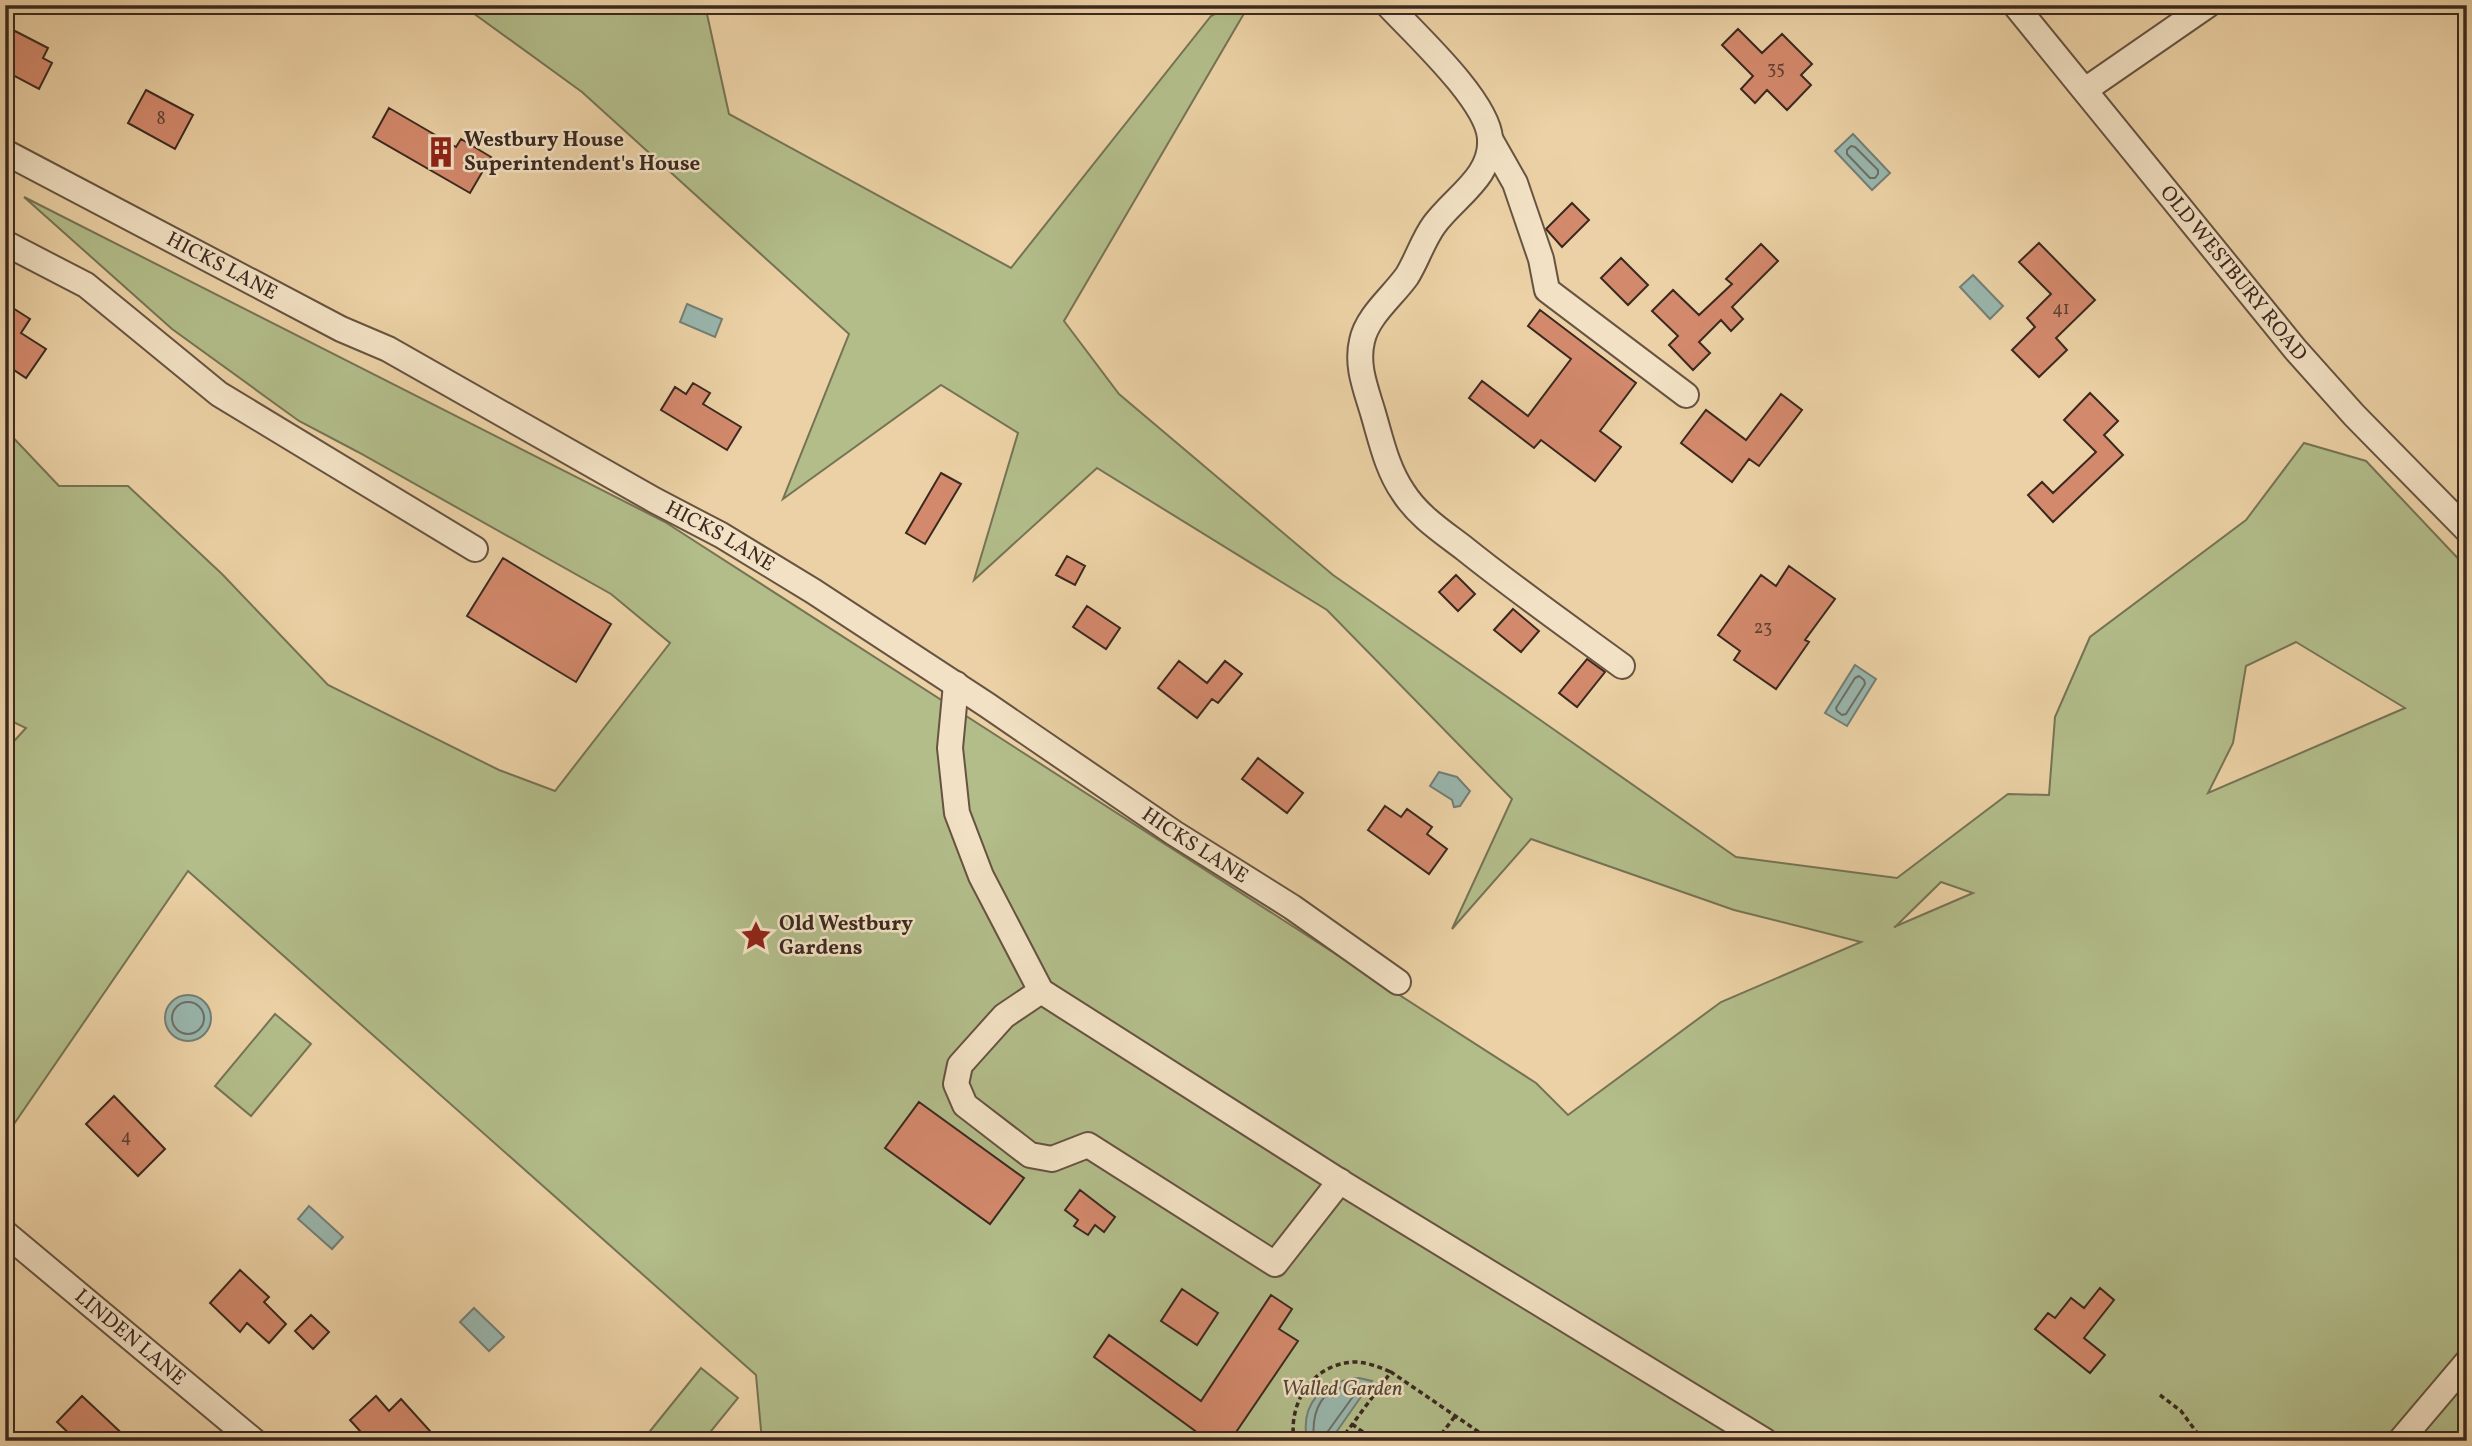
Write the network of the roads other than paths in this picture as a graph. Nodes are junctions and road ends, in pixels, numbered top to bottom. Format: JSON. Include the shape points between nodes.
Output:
{"nodes":[{"id":1,"x":1388,"y":5,"type":"edge"},
{"id":2,"x":2015,"y":5,"type":"edge"},
{"id":3,"x":2208,"y":5,"type":"edge"},
{"id":4,"x":2085,"y":90,"type":"junction"},
{"id":5,"x":1490,"y":139,"type":"junction"},
{"id":6,"x":5,"y":152,"type":"edge"},
{"id":7,"x":5,"y":243,"type":"edge"},
{"id":8,"x":1686,"y":396,"type":"dead end"},
{"id":9,"x":2467,"y":530,"type":"edge"},
{"id":10,"x":475,"y":550,"type":"dead end"},
{"id":11,"x":1622,"y":666,"type":"dead end"},
{"id":12,"x":956,"y":684,"type":"junction"},
{"id":13,"x":1398,"y":982,"type":"dead end"},
{"id":14,"x":1041,"y":991,"type":"junction"},
{"id":15,"x":1340,"y":1181,"type":"junction"},
{"id":16,"x":5,"y":1233,"type":"edge"},
{"id":17,"x":2467,"y":1362,"type":"edge"},
{"id":18,"x":254,"y":1441,"type":"edge"},
{"id":19,"x":1765,"y":1441,"type":"edge"},
{"id":20,"x":2400,"y":1441,"type":"edge"}],
"edges":[{"from":1,"to":5,"type":"street","via":[[1461,81],[1488,127]]},
{"from":2,"to":4,"type":"street","name":"OLD WESTBURY ROAD"},
{"from":3,"to":4,"type":"street"},
{"from":4,"to":9,"type":"street","name":"OLD WESTBURY ROAD","via":[[2295,349]]},
{"from":5,"to":8,"type":"street","via":[[1515,183],[1547,290]]},
{"from":5,"to":11,"type":"street","via":[[1483,169],[1435,224],[1407,275],[1362,339],[1360,370],[1389,466],[1422,515]]},
{"from":6,"to":12,"type":"street","name":"HICKS LANE","via":[[341,329],[388,349],[721,535]]},
{"from":7,"to":10,"type":"street","via":[[86,285],[219,394]]},
{"from":12,"to":13,"type":"street","name":"HICKS LANE"},
{"from":12,"to":14,"type":"street","via":[[950,748],[957,813],[981,876]]},
{"from":14,"to":15,"type":"street"},
{"from":14,"to":15,"type":"street","via":[[1004,1016],[960,1065],[956,1084],[965,1105],[1030,1155],[1052,1159],[1088,1145],[1275,1264]]},
{"from":15,"to":19,"type":"street"},
{"from":16,"to":18,"type":"street","name":"LINDEN LANE"},
{"from":17,"to":20,"type":"street"}]}
